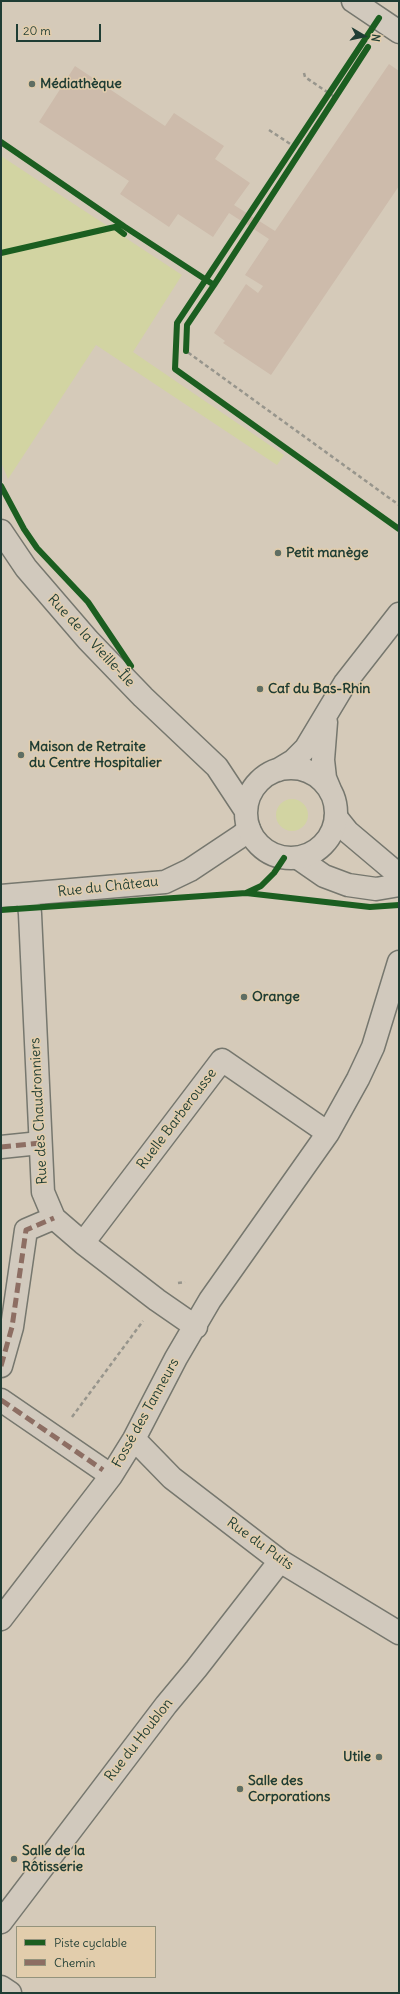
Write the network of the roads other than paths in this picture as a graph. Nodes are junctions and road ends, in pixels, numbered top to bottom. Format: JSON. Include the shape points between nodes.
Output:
{"nodes":[{"id":1,"x":354,"y":1,"type":"edge"},
{"id":2,"x":399,"y":32,"type":"edge"},
{"id":3,"x":6,"y":538,"type":"edge"},
{"id":4,"x":399,"y":614,"type":"edge"},
{"id":5,"x":328,"y":713,"type":"junction"},
{"id":6,"x":217,"y":767,"type":"junction"},
{"id":7,"x":275,"y":772,"type":"junction"},
{"id":8,"x":330,"y":791,"type":"junction"},
{"id":9,"x":336,"y":817,"type":"junction"},
{"id":10,"x":248,"y":820,"type":"junction"},
{"id":11,"x":298,"y":858,"type":"junction"},
{"id":12,"x":399,"y":875,"type":"edge"},
{"id":13,"x":399,"y":885,"type":"edge"},
{"id":14,"x":28,"y":895,"type":"junction"},
{"id":15,"x":1,"y":896,"type":"edge"},
{"id":16,"x":399,"y":962,"type":"edge"},
{"id":17,"x":328,"y":1133,"type":"junction"},
{"id":18,"x":40,"y":1143,"type":"junction"},
{"id":19,"x":1,"y":1147,"type":"edge"},
{"id":20,"x":54,"y":1218,"type":"junction"},
{"id":21,"x":82,"y":1242,"type":"junction"},
{"id":22,"x":196,"y":1327,"type":"junction"},
{"id":23,"x":1,"y":1366,"type":"edge"},
{"id":24,"x":1,"y":1400,"type":"edge"},
{"id":25,"x":134,"y":1440,"type":"junction"},
{"id":26,"x":103,"y":1470,"type":"dead end"},
{"id":27,"x":280,"y":1561,"type":"junction"},
{"id":28,"x":1,"y":1619,"type":"edge"},
{"id":29,"x":399,"y":1633,"type":"edge"},
{"id":30,"x":1,"y":1922,"type":"edge"},
{"id":31,"x":1,"y":1987,"type":"edge"},
{"id":32,"x":10,"y":1993,"type":"edge"}],
"edges":[{"from":1,"to":2,"type":"street"},
{"from":3,"to":6,"type":"street","name":"Rue de la Vieille-Île","via":[[104,636],[131,666],[178,729]]},
{"from":4,"to":5,"type":"street","via":[[345,683]]},
{"from":5,"to":7,"type":"street","via":[[306,748],[293,761]]},
{"from":5,"to":8,"type":"street","via":[[323,760],[325,778]]},
{"from":6,"to":7,"type":"street","via":[[250,775]]},
{"from":6,"to":10,"type":"street","name":"Rue de la Vieille-Île"},
{"from":7,"to":8,"type":"street","via":[[292,768],[305,770],[317,776]]},
{"from":7,"to":10,"type":"street","via":[[262,779],[254,788],[248,799]]},
{"from":8,"to":9,"type":"street"},
{"from":9,"to":11,"type":"street","via":[[332,832],[324,844],[313,853]]},
{"from":9,"to":12,"type":"street","via":[[348,832]]},
{"from":10,"to":11,"type":"street","via":[[260,846],[271,854],[284,858]]},
{"from":10,"to":14,"type":"street","name":"Rue du Château","via":[[241,836],[190,870],[165,882]]},
{"from":11,"to":13,"type":"street","via":[[324,876],[348,885],[376,889]]},
{"from":14,"to":15,"type":"street","name":"Rue du Château"},
{"from":14,"to":18,"type":"street","name":"Rue des Chaudronniers"},
{"from":16,"to":17,"type":"street","name":"Fossé des Tanneurs","via":[[372,1047],[358,1079]]},
{"from":17,"to":21,"type":"street","name":"Ruelle Barberousse","via":[[222,1060]]},
{"from":17,"to":22,"type":"street","name":"Fossé des Tanneurs","via":[[221,1283]]},
{"from":18,"to":19,"type":"street"},
{"from":18,"to":20,"type":"street","name":"Rue des Chaudronniers","via":[[44,1192]]},
{"from":20,"to":21,"type":"street","name":"Rue des Chaudronniers"},
{"from":20,"to":23,"type":"street","via":[[26,1230],[12,1327]]},
{"from":21,"to":22,"type":"street","name":"Rue des Chaudronniers"},
{"from":22,"to":25,"type":"street","name":"Fossé des Tanneurs","via":[[176,1358]]},
{"from":24,"to":26,"type":"street"},
{"from":25,"to":27,"type":"street","name":"Rue du Puits","via":[[172,1478]]},
{"from":25,"to":28,"type":"street","name":"Fossé des Tanneurs","via":[[111,1476]]},
{"from":27,"to":29,"type":"street","name":"Rue du Puits"},
{"from":27,"to":30,"type":"street","name":"Rue du Houblon","via":[[166,1705]]},
{"from":31,"to":32,"type":"street"}]}
